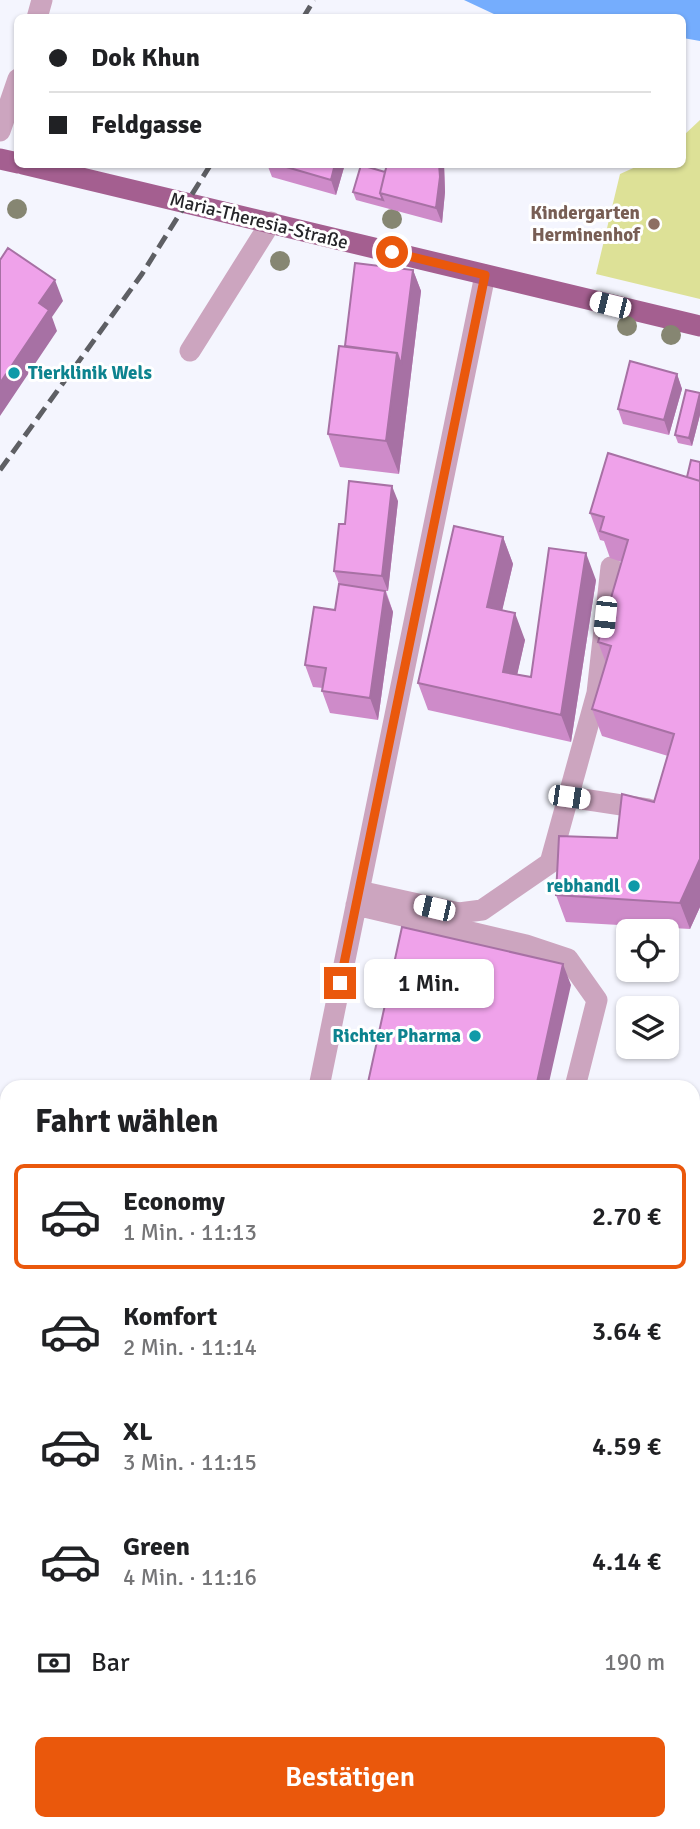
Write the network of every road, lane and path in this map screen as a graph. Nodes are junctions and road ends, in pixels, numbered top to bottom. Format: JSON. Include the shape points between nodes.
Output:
{"nodes":[{"id":1,"x":14,"y":91,"type":"edge"},
{"id":2,"x":0,"y":131,"type":"edge"},
{"id":3,"x":40,"y":168,"type":"edge"},
{"id":4,"x":271,"y":222,"type":"junction"},
{"id":5,"x":485,"y":275,"type":"junction"},
{"id":6,"x":700,"y":326,"type":"edge"},
{"id":7,"x":190,"y":351,"type":"dead end"},
{"id":8,"x":611,"y":567,"type":"dead end"},
{"id":9,"x":569,"y":797,"type":"junction"},
{"id":10,"x":649,"y":809,"type":"edge"},
{"id":11,"x":358,"y":898,"type":"junction"},
{"id":12,"x":320,"y":1080,"type":"edge"},
{"id":13,"x":577,"y":1080,"type":"edge"}],
"edges":[{"from":1,"to":2,"type":"street"},
{"from":3,"to":4,"type":"main road","name":"Maria-Theresia-Straße"},
{"from":4,"to":5,"type":"main road","name":"Maria-Theresia-Straße"},
{"from":4,"to":7,"type":"street"},
{"from":5,"to":6,"type":"main road","name":"Maria-Theresia-Straße"},
{"from":5,"to":11,"type":"street"},
{"from":8,"to":9,"type":"street","via":[[597,693]]},
{"from":9,"to":10,"type":"street"},
{"from":9,"to":11,"type":"street","via":[[550,863],[482,910],[459,913]]},
{"from":11,"to":12,"type":"street"},
{"from":11,"to":13,"type":"street","via":[[568,959],[597,1000]]}]}
